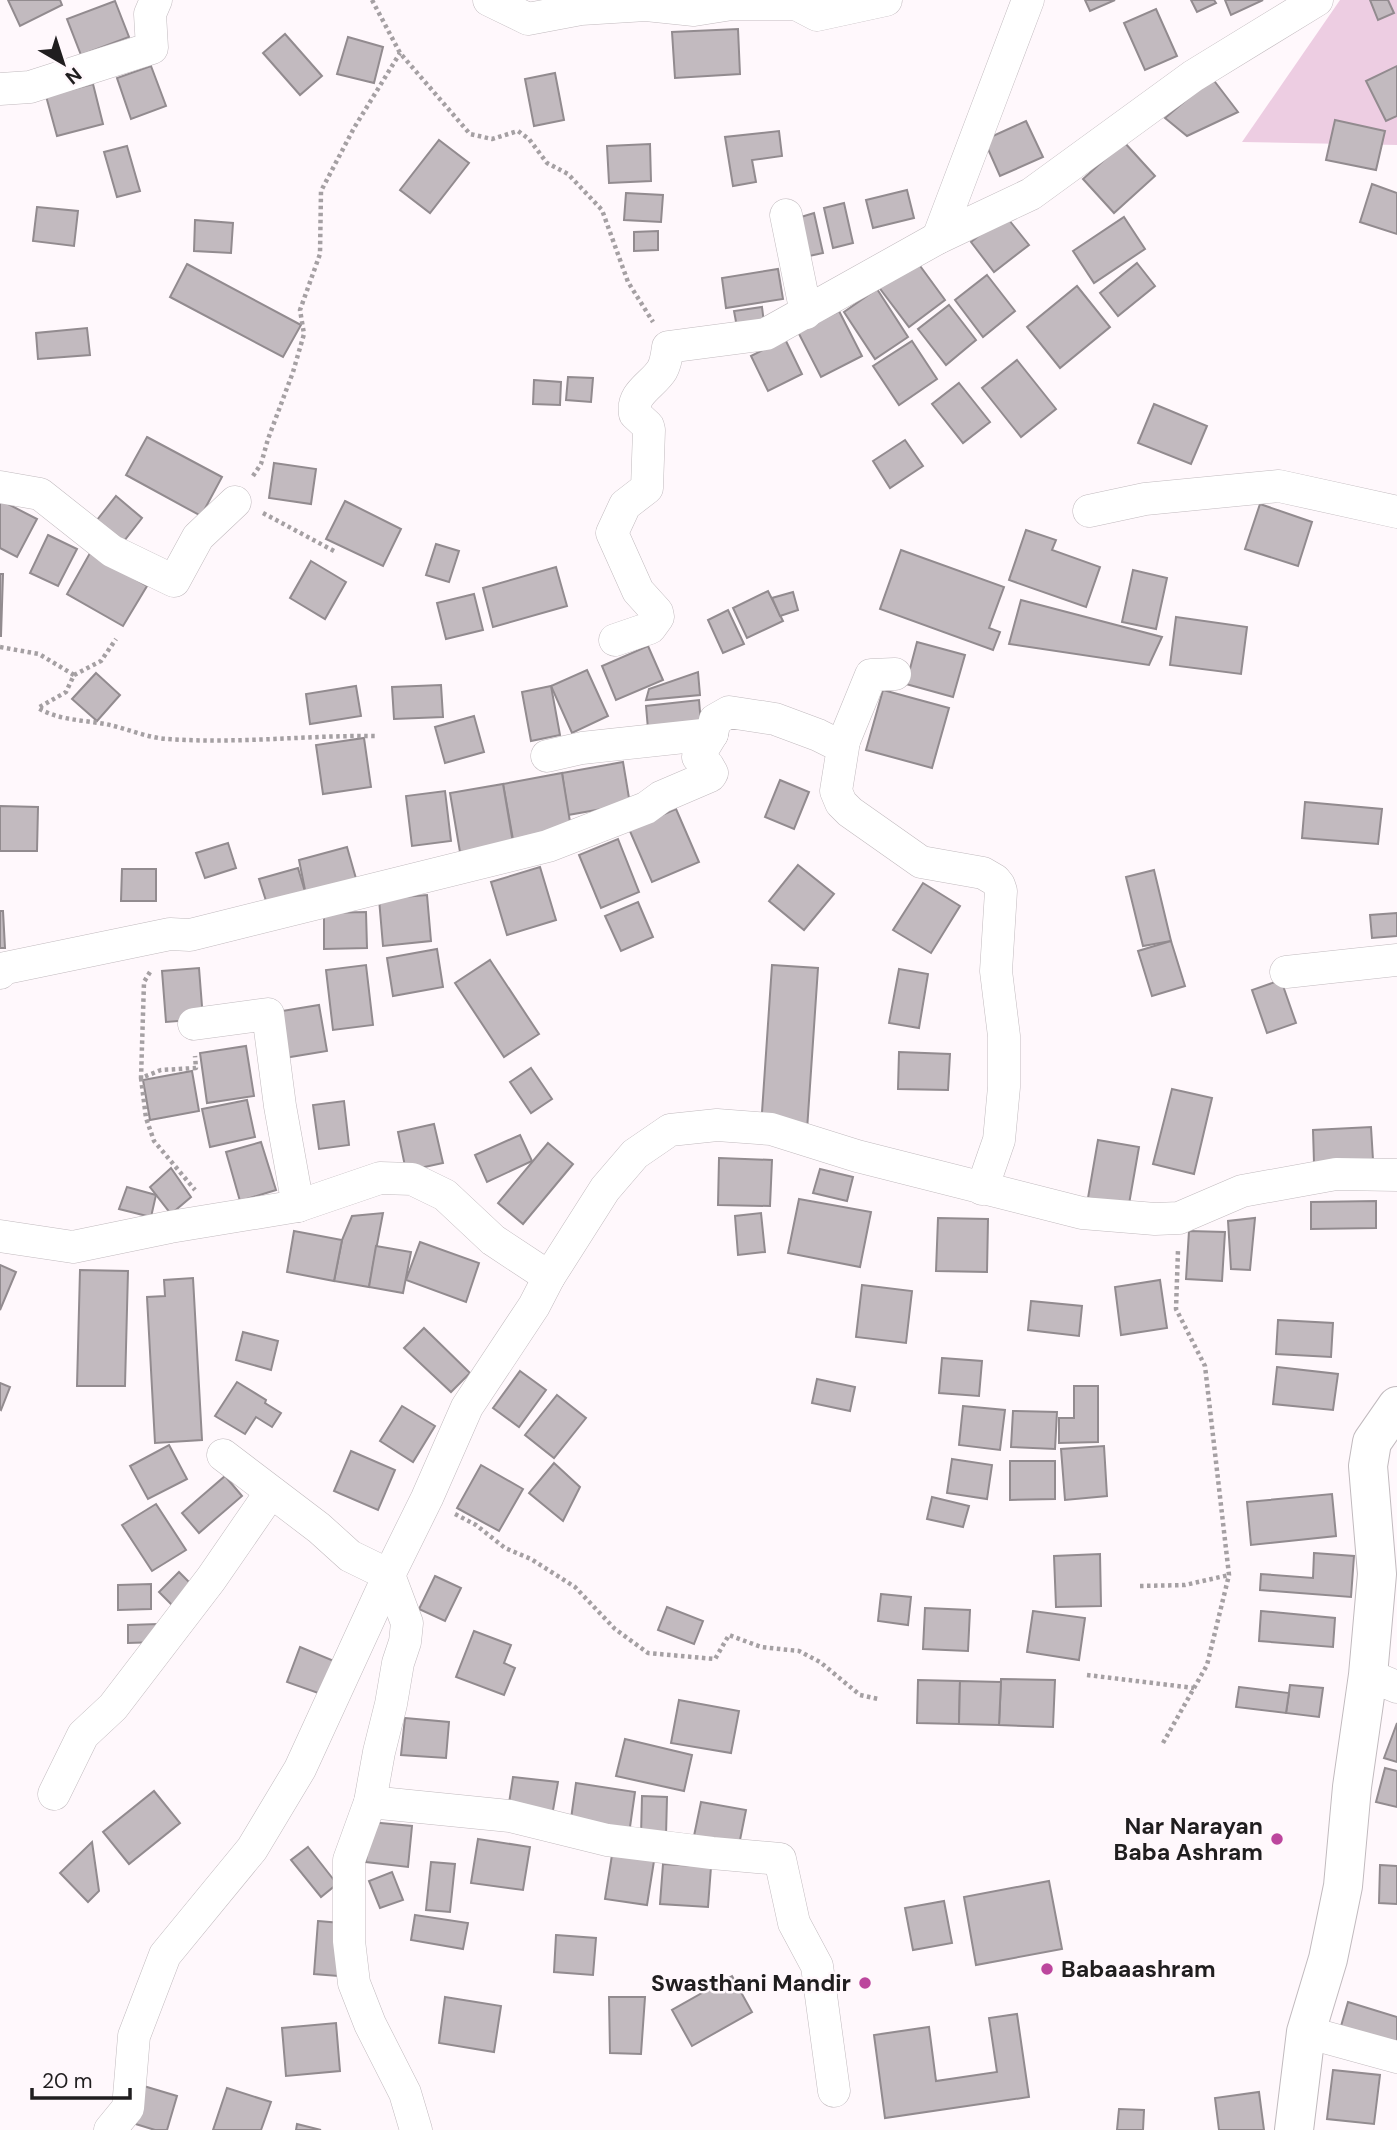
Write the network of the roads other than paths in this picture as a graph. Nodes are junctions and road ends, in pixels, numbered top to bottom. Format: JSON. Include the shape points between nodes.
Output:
{"nodes":[{"id":1,"x":156,"y":0,"type":"edge"},
{"id":2,"x":489,"y":0,"type":"edge"},
{"id":3,"x":886,"y":0,"type":"edge"},
{"id":4,"x":1028,"y":0,"type":"edge"},
{"id":5,"x":1317,"y":0,"type":"edge"},
{"id":6,"x":0,"y":89,"type":"edge"},
{"id":7,"x":786,"y":215,"type":"dead end"},
{"id":8,"x":938,"y":239,"type":"junction"},
{"id":9,"x":806,"y":313,"type":"junction"},
{"id":10,"x":0,"y":487,"type":"edge"},
{"id":11,"x":235,"y":502,"type":"road end"},
{"id":12,"x":1089,"y":510,"type":"dead end"},
{"id":13,"x":1397,"y":512,"type":"edge"},
{"id":14,"x":615,"y":640,"type":"dead end"},
{"id":15,"x":895,"y":674,"type":"dead end"},
{"id":16,"x":712,"y":734,"type":"junction"},
{"id":17,"x":844,"y":741,"type":"junction"},
{"id":18,"x":547,"y":756,"type":"dead end"},
{"id":19,"x":1397,"y":960,"type":"edge"},
{"id":20,"x":1286,"y":972,"type":"dead end"},
{"id":21,"x":0,"y":973,"type":"edge"},
{"id":22,"x":194,"y":1024,"type":"dead end"},
{"id":23,"x":1397,"y":1175,"type":"edge"},
{"id":24,"x":982,"y":1189,"type":"junction"},
{"id":25,"x":298,"y":1206,"type":"junction"},
{"id":26,"x":0,"y":1236,"type":"edge"},
{"id":27,"x":549,"y":1277,"type":"junction"},
{"id":28,"x":1397,"y":1406,"type":"edge"},
{"id":29,"x":222,"y":1455,"type":"dead end"},
{"id":30,"x":271,"y":1492,"type":"junction"},
{"id":31,"x":389,"y":1575,"type":"junction"},
{"id":32,"x":1382,"y":1681,"type":"edge"},
{"id":33,"x":54,"y":1794,"type":"dead end"},
{"id":34,"x":370,"y":1802,"type":"junction"},
{"id":35,"x":1306,"y":2032,"type":"junction"},
{"id":36,"x":1397,"y":2057,"type":"edge"},
{"id":37,"x":834,"y":2091,"type":"dead end"},
{"id":38,"x":110,"y":2130,"type":"edge"},
{"id":39,"x":416,"y":2130,"type":"edge"},
{"id":40,"x":1294,"y":2130,"type":"edge"}],
"edges":[{"from":1,"to":6,"type":"street","via":[[150,14],[152,48],[30,87]]},
{"from":2,"to":3,"type":"street","via":[[528,19],[581,9],[646,5],[694,10],[732,4],[796,4],[817,15]]},
{"from":4,"to":8,"type":"street"},
{"from":5,"to":8,"type":"street","via":[[1194,76],[1031,194]]},
{"from":7,"to":9,"type":"street"},
{"from":8,"to":9,"type":"street"},
{"from":9,"to":14,"type":"street","via":[[766,334],[668,346],[663,369],[638,395],[635,414],[649,430],[647,488],[625,505],[612,533],[638,591],[658,617],[650,628]]},
{"from":10,"to":11,"type":"street","via":[[40,494],[112,551],[174,581],[198,537]]},
{"from":12,"to":13,"type":"street","via":[[1144,499],[1279,486]]},
{"from":15,"to":17,"type":"street","via":[[871,675]]},
{"from":16,"to":17,"type":"street","via":[[715,720],[729,712],[775,719],[834,743]]},
{"from":16,"to":18,"type":"street"},
{"from":16,"to":21,"type":"street","via":[[698,757],[708,766],[710,776],[646,808],[548,846],[190,935],[170,934],[1,969]]},
{"from":17,"to":24,"type":"street","via":[[836,791],[850,812],[921,862],[983,873],[995,880],[1001,891],[996,971],[1004,1036],[1003,1087],[999,1140]]},
{"from":19,"to":20,"type":"street"},
{"from":22,"to":25,"type":"street","via":[[268,1014]]},
{"from":23,"to":24,"type":"street","via":[[1336,1174],[1242,1191],[1178,1218],[1155,1219],[1082,1213]]},
{"from":24,"to":27,"type":"street","via":[[771,1129],[717,1125],[670,1130],[635,1154],[605,1189]]},
{"from":25,"to":26,"type":"street","via":[[73,1247]]},
{"from":25,"to":27,"type":"street","via":[[380,1178],[412,1179],[445,1195],[493,1240]]},
{"from":27,"to":31,"type":"street","via":[[467,1407]]},
{"from":28,"to":32,"type":"street","via":[[1372,1442],[1368,1466]]},
{"from":29,"to":30,"type":"street"},
{"from":30,"to":31,"type":"street","via":[[350,1556]]},
{"from":30,"to":33,"type":"street","via":[[113,1707],[83,1735]]},
{"from":31,"to":34,"type":"street","via":[[407,1623]]},
{"from":31,"to":38,"type":"street","via":[[300,1769],[252,1849],[165,1955],[134,2036],[128,2108]]},
{"from":32,"to":35,"type":"street","via":[[1352,1787],[1343,1886]]},
{"from":34,"to":37,"type":"street","via":[[510,1816],[607,1840],[780,1859],[794,1923],[817,1966]]},
{"from":34,"to":39,"type":"street","via":[[349,1860],[351,1962],[362,2004],[405,2093]]},
{"from":35,"to":36,"type":"street"},
{"from":35,"to":40,"type":"street"}]}
